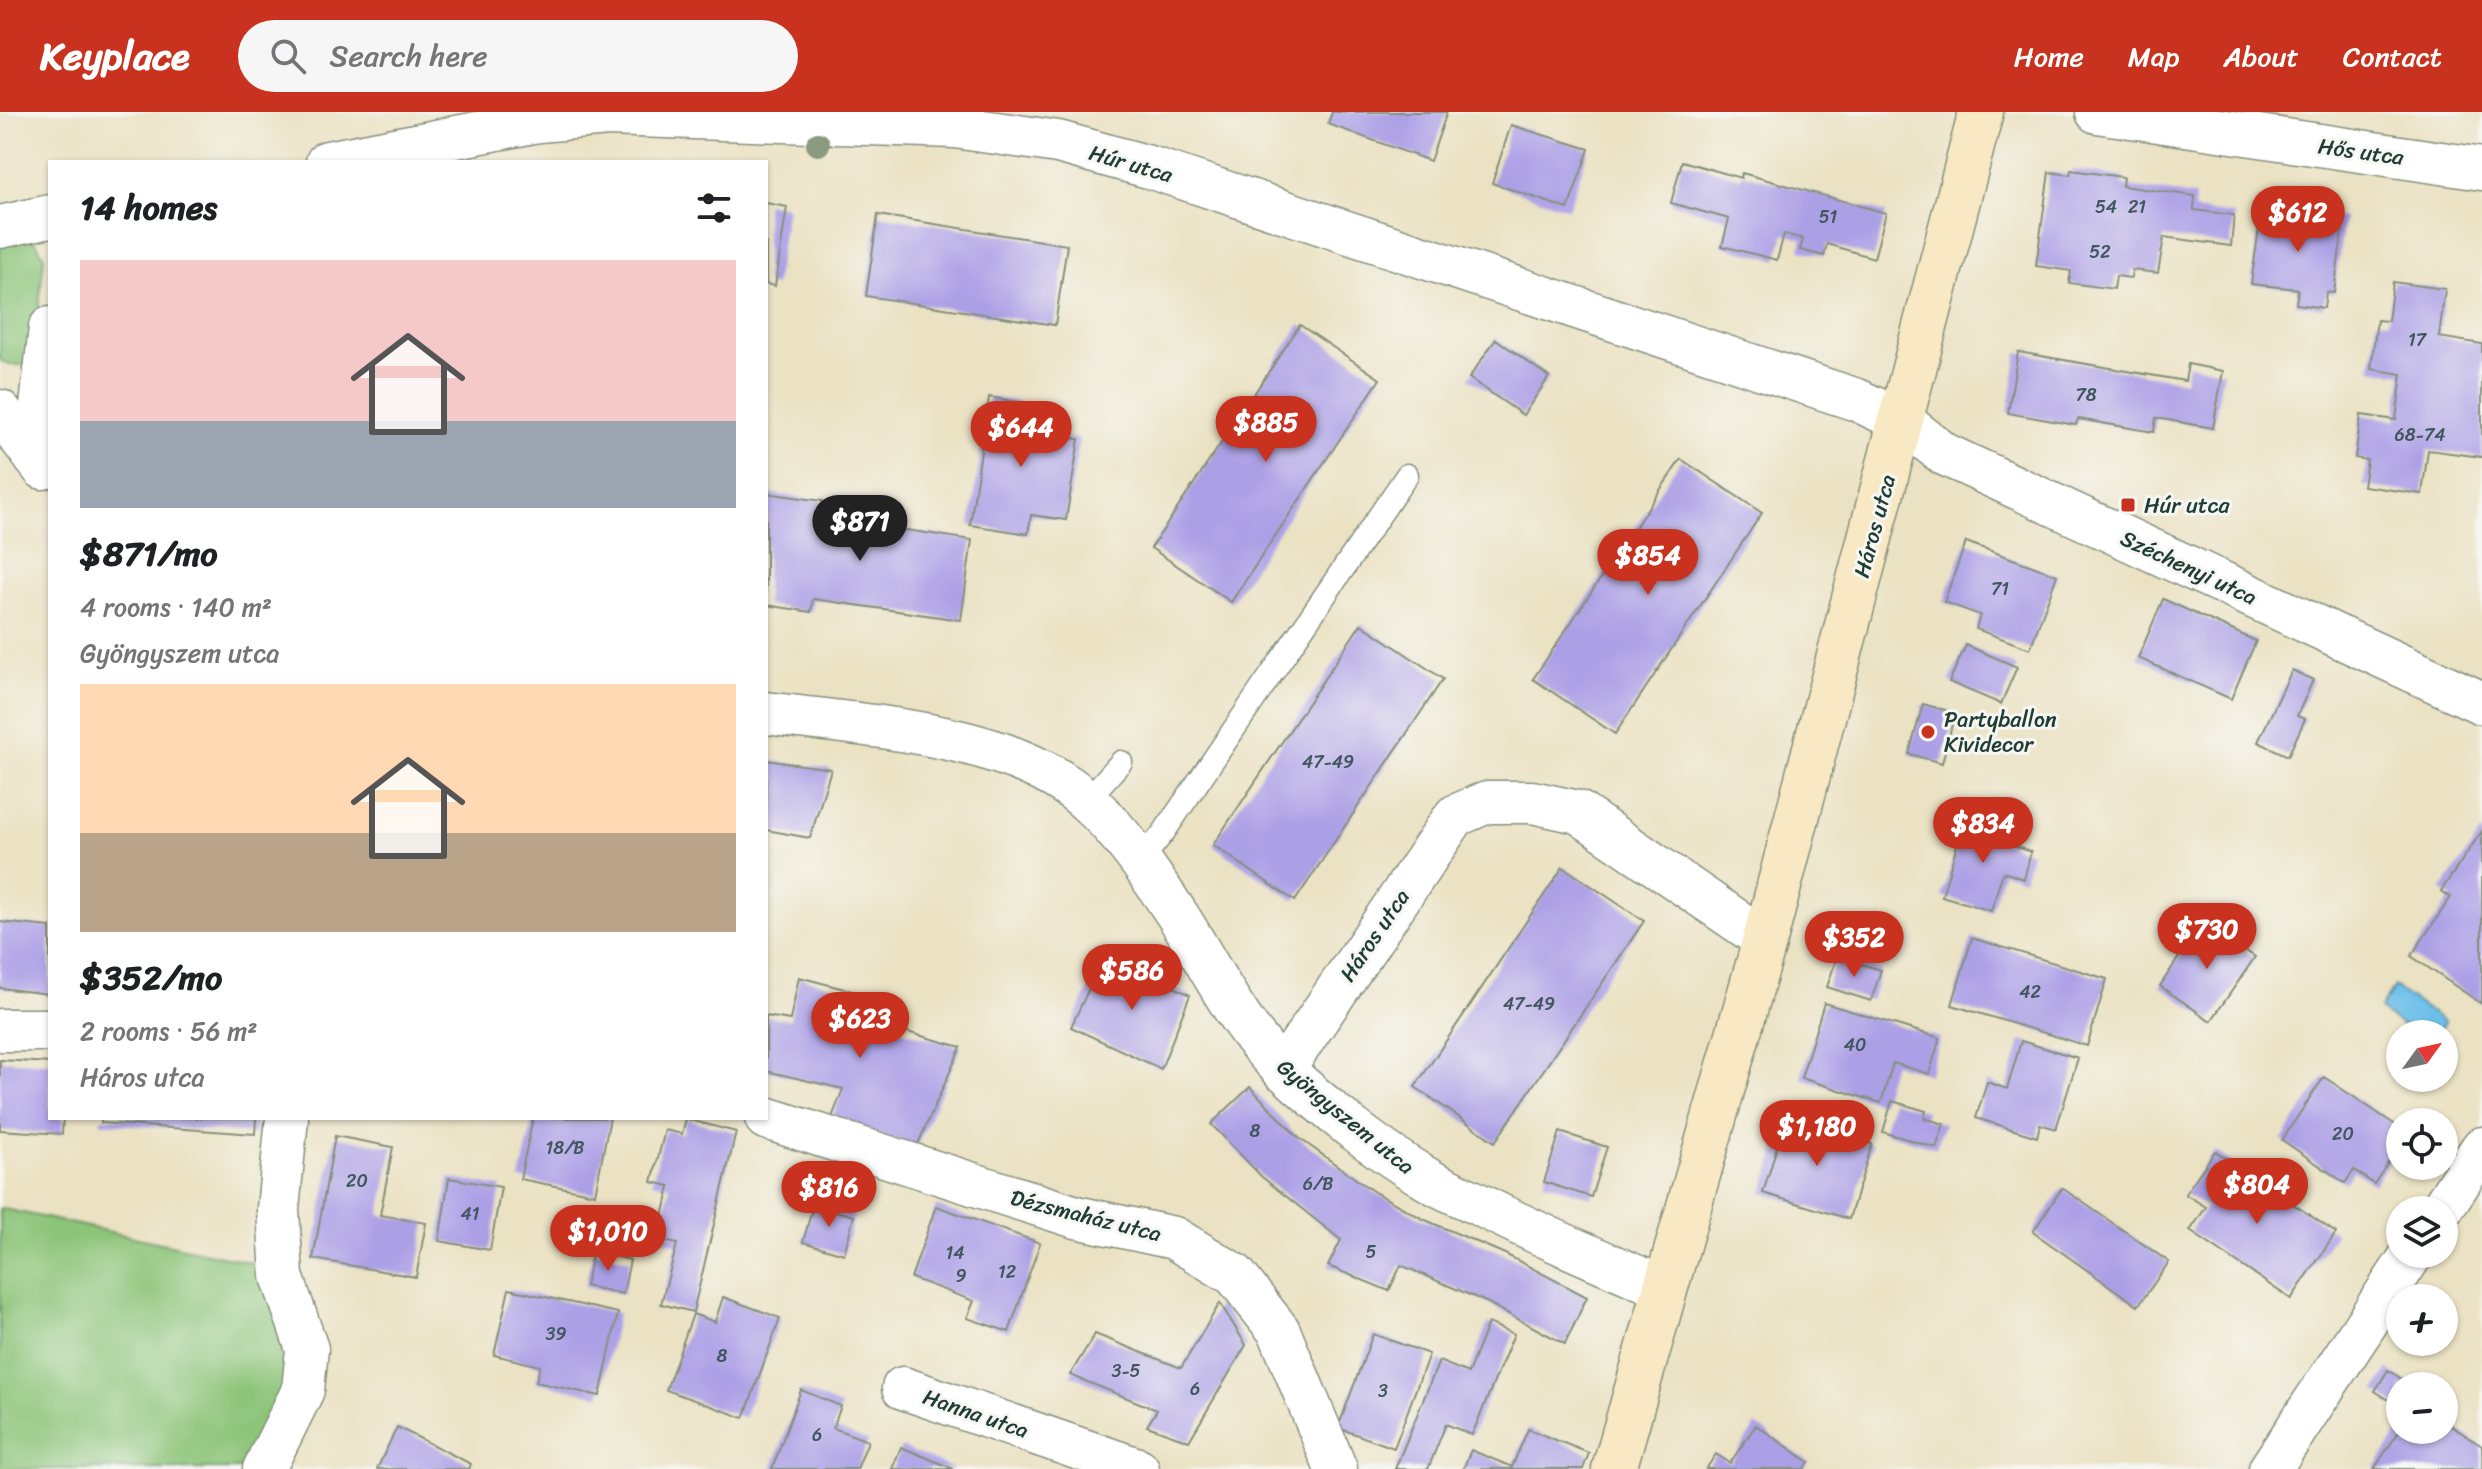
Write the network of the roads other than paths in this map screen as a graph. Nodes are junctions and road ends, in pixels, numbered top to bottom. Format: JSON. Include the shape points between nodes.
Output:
{"nodes":[{"id":1,"x":1981,"y":112,"type":"edge"},
{"id":2,"x":2097,"y":112,"type":"edge"},
{"id":3,"x":960,"y":119,"type":"edge"},
{"id":4,"x":337,"y":160,"type":"edge"},
{"id":5,"x":2482,"y":169,"type":"edge"},
{"id":6,"x":48,"y":216,"type":"edge"},
{"id":7,"x":0,"y":227,"type":"edge"},
{"id":8,"x":48,"y":368,"type":"edge"},
{"id":9,"x":0,"y":412,"type":"edge"},
{"id":10,"x":1902,"y":421,"type":"junction"},
{"id":11,"x":43,"y":468,"type":"edge"},
{"id":12,"x":1407,"y":475,"type":"dead end"},
{"id":13,"x":2482,"y":703,"type":"edge"},
{"id":14,"x":768,"y":713,"type":"edge"},
{"id":15,"x":1121,"y":762,"type":"dead end"},
{"id":16,"x":1087,"y":800,"type":"junction"},
{"id":17,"x":1140,"y":862,"type":"junction"},
{"id":18,"x":1765,"y":940,"type":"junction"},
{"id":19,"x":0,"y":1030,"type":"edge"},
{"id":20,"x":48,"y":1030,"type":"edge"},
{"id":21,"x":1283,"y":1070,"type":"junction"},
{"id":22,"x":768,"y":1119,"type":"edge"},
{"id":23,"x":287,"y":1120,"type":"edge"},
{"id":24,"x":2479,"y":1159,"type":"edge"},
{"id":25,"x":2451,"y":1196,"type":"edge"},
{"id":26,"x":2403,"y":1268,"type":"edge"},
{"id":27,"x":1666,"y":1289,"type":"junction"},
{"id":28,"x":903,"y":1388,"type":"dead end"},
{"id":29,"x":264,"y":1469,"type":"edge"},
{"id":30,"x":1138,"y":1469,"type":"edge"},
{"id":31,"x":1336,"y":1469,"type":"edge"},
{"id":32,"x":1614,"y":1469,"type":"edge"},
{"id":33,"x":2270,"y":1469,"type":"edge"}],
"edges":[{"from":1,"to":10,"type":"street","name":"Háros utca"},
{"from":2,"to":5,"type":"street","name":"Hős utca"},
{"from":3,"to":4,"type":"street","name":"Húr utca","via":[[608,115],[539,121]]},
{"from":3,"to":10,"type":"street","name":"Húr utca","via":[[1149,167],[1857,400]]},
{"from":6,"to":7,"type":"street"},
{"from":8,"to":11,"type":"street"},
{"from":9,"to":11,"type":"street"},
{"from":10,"to":13,"type":"street","name":"Széchenyi utca","via":[[1944,454]]},
{"from":10,"to":18,"type":"street","name":"Háros utca"},
{"from":12,"to":17,"type":"lane"},
{"from":14,"to":16,"type":"street","name":"Gyöngyszem utca","via":[[912,732],[982,748],[1043,771]]},
{"from":15,"to":16,"type":"lane"},
{"from":16,"to":17,"type":"street","name":"Gyöngyszem utca"},
{"from":17,"to":21,"type":"street","name":"Gyöngyszem utca","via":[[1241,1022]]},
{"from":18,"to":21,"type":"street","name":"Háros utca","via":[[1578,812],[1532,802],[1487,802],[1455,816]]},
{"from":18,"to":27,"type":"street","name":"Háros utca"},
{"from":19,"to":20,"type":"street"},
{"from":21,"to":27,"type":"street","name":"Gyöngyszem utca","via":[[1424,1177]]},
{"from":22,"to":31,"type":"street","name":"Dézsmaház utca","via":[[1076,1217],[1174,1238],[1223,1267],[1279,1331]]},
{"from":23,"to":29,"type":"street","via":[[278,1209],[282,1276],[307,1349],[303,1390]]},
{"from":24,"to":25,"type":"street"},
{"from":26,"to":33,"type":"street"},
{"from":27,"to":32,"type":"street","name":"Háros utca"},
{"from":28,"to":30,"type":"street","name":"Hanna utca"}]}
